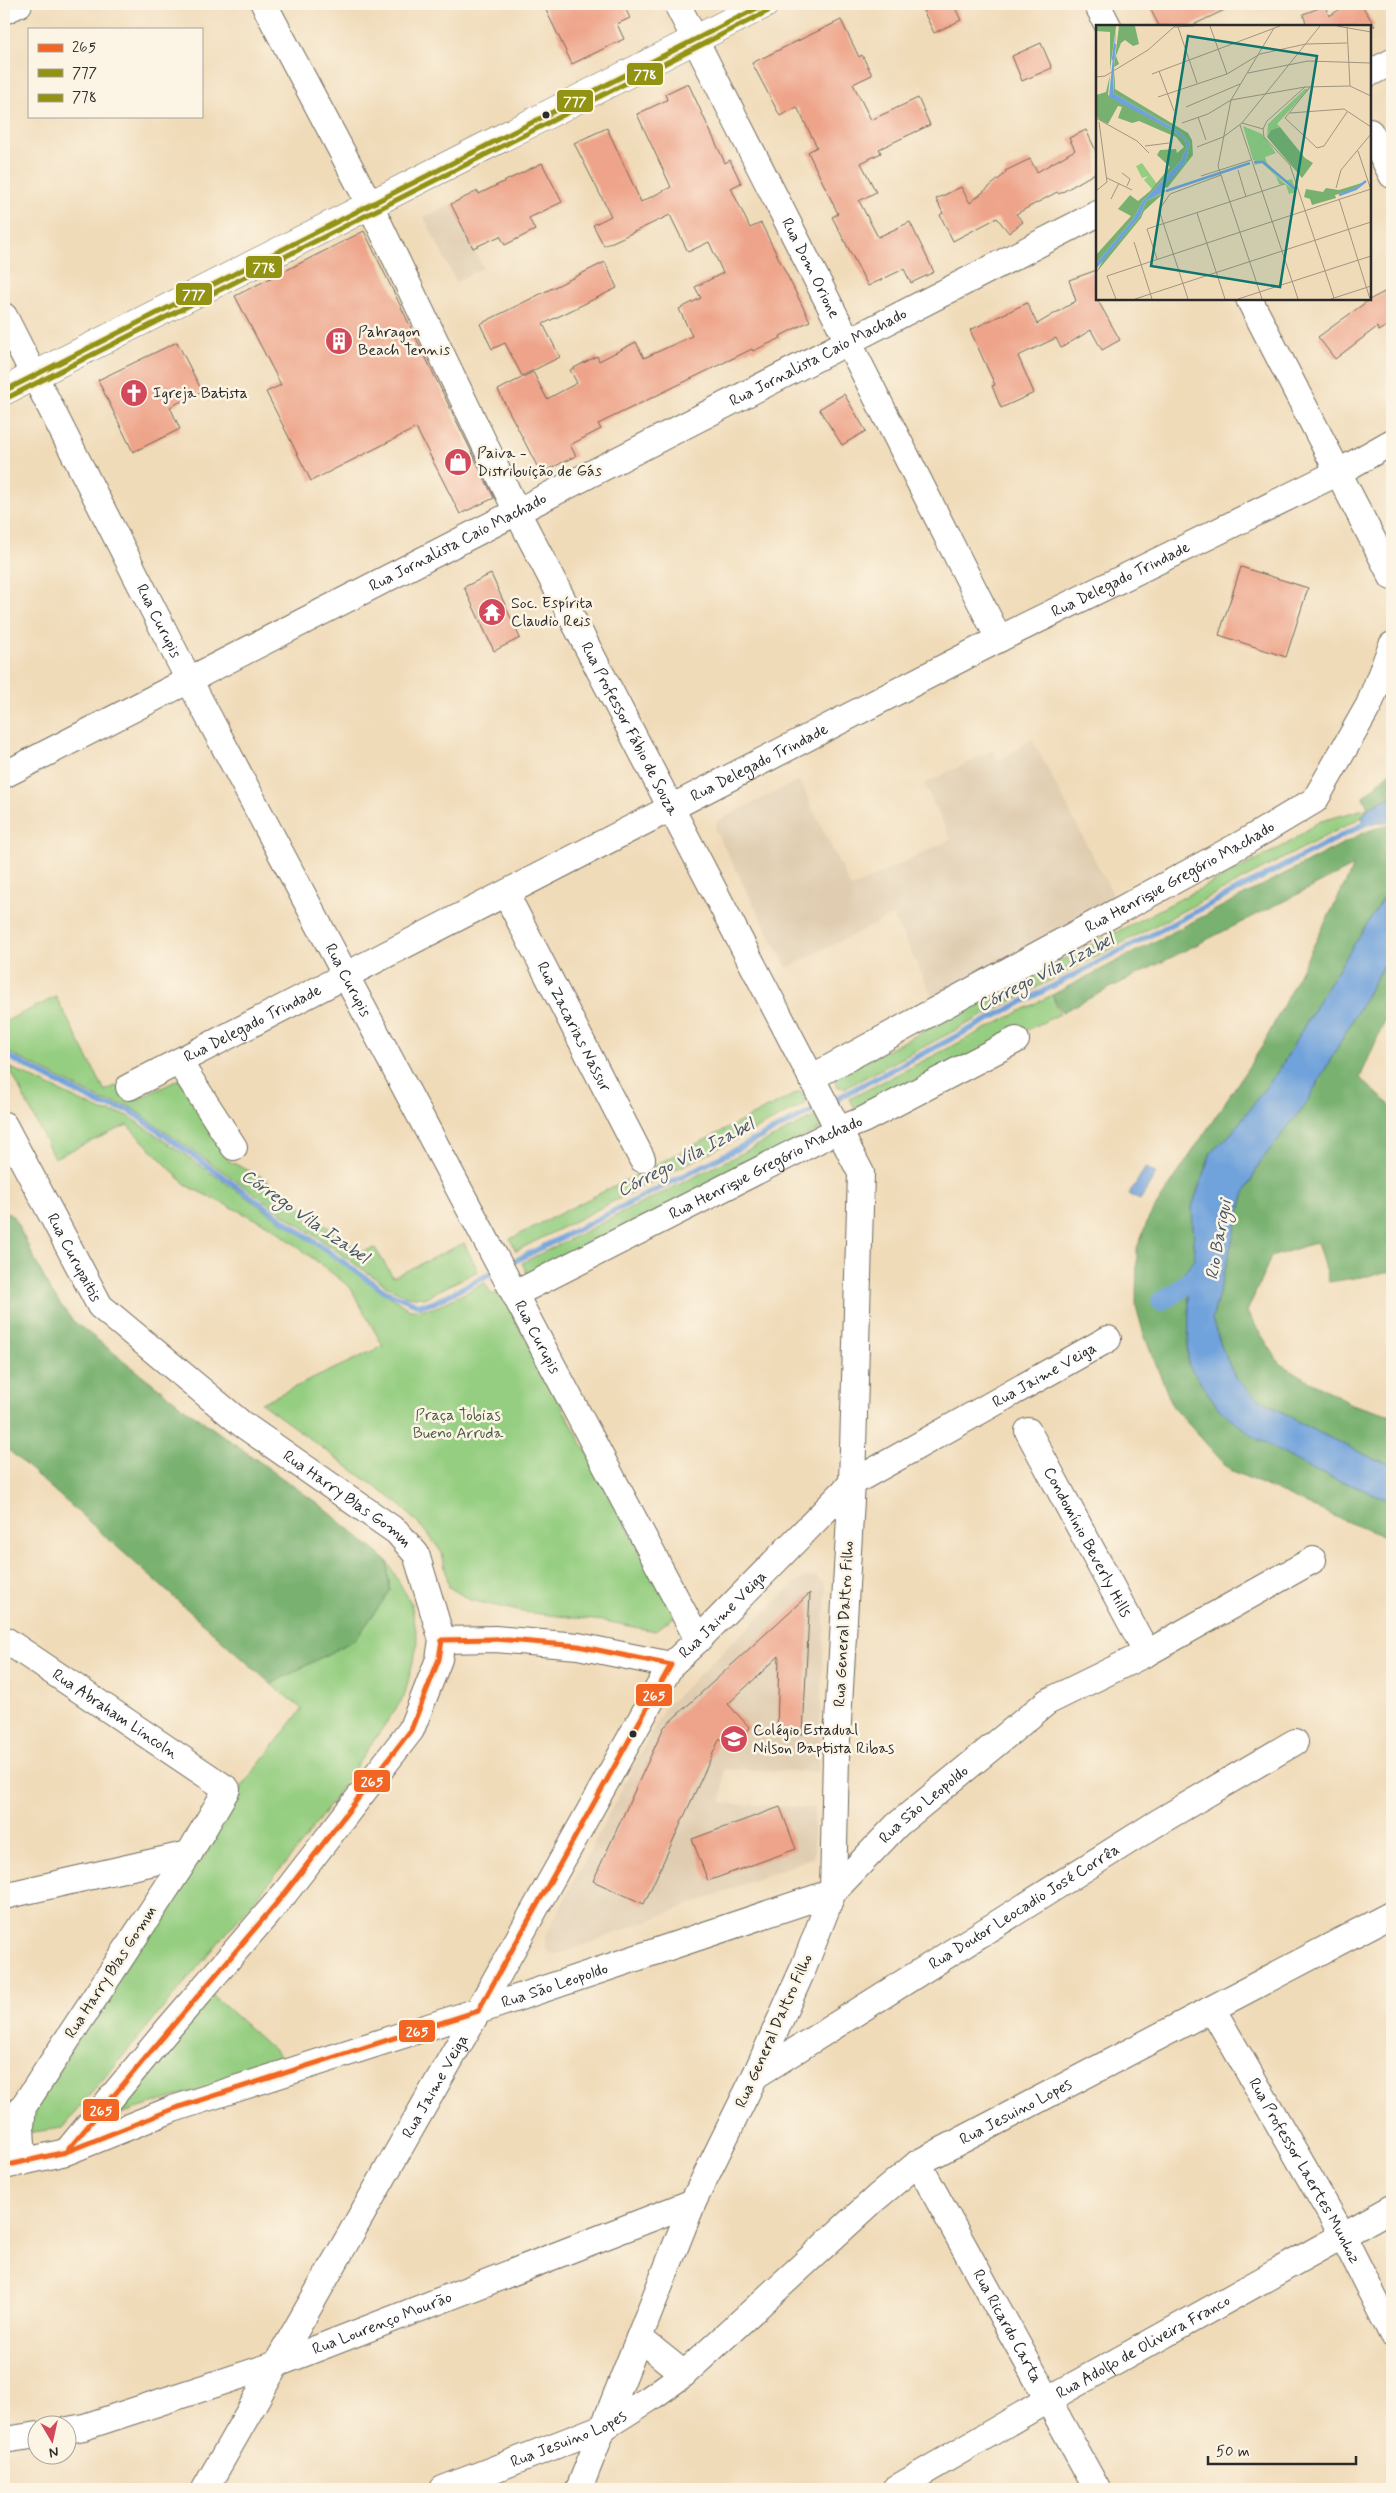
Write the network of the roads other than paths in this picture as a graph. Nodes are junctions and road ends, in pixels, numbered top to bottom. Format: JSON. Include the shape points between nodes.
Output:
{"nodes":[{"id":1,"x":18,"y":4,"type":"edge"},
{"id":2,"x":264,"y":4,"type":"edge"},
{"id":3,"x":677,"y":4,"type":"edge"},
{"id":4,"x":765,"y":4,"type":"edge"},
{"id":5,"x":1097,"y":4,"type":"edge"},
{"id":6,"x":4,"y":11,"type":"edge"},
{"id":7,"x":1108,"y":25,"type":"edge"},
{"id":8,"x":695,"y":40,"type":"junction"},
{"id":9,"x":1392,"y":62,"type":"edge"},
{"id":10,"x":1371,"y":73,"type":"edge"},
{"id":11,"x":1371,"y":134,"type":"edge"},
{"id":12,"x":1392,"y":175,"type":"edge"},
{"id":13,"x":370,"y":205,"type":"junction"},
{"id":14,"x":1096,"y":215,"type":"edge"},
{"id":15,"x":1250,"y":300,"type":"edge"},
{"id":16,"x":4,"y":316,"type":"edge"},
{"id":17,"x":848,"y":341,"type":"junction"},
{"id":18,"x":35,"y":375,"type":"junction"},
{"id":19,"x":4,"y":391,"type":"edge"},
{"id":20,"x":1392,"y":442,"type":"edge"},
{"id":21,"x":1339,"y":472,"type":"junction"},
{"id":22,"x":517,"y":512,"type":"junction"},
{"id":23,"x":1392,"y":577,"type":"edge"},
{"id":24,"x":999,"y":639,"type":"junction"},
{"id":25,"x":1392,"y":645,"type":"edge"},
{"id":26,"x":189,"y":680,"type":"junction"},
{"id":27,"x":4,"y":775,"type":"edge"},
{"id":28,"x":672,"y":809,"type":"junction"},
{"id":29,"x":506,"y":894,"type":"junction"},
{"id":30,"x":347,"y":976,"type":"junction"},
{"id":31,"x":1016,"y":1040,"type":"dead end"},
{"id":32,"x":179,"y":1062,"type":"junction"},
{"id":33,"x":129,"y":1087,"type":"dead end"},
{"id":34,"x":816,"y":1087,"type":"junction"},
{"id":35,"x":836,"y":1124,"type":"junction"},
{"id":36,"x":4,"y":1125,"type":"edge"},
{"id":37,"x":234,"y":1147,"type":"dead end"},
{"id":38,"x":642,"y":1159,"type":"dead end"},
{"id":39,"x":513,"y":1289,"type":"junction"},
{"id":40,"x":1108,"y":1339,"type":"dead end"},
{"id":41,"x":242,"y":1424,"type":"joint"},
{"id":42,"x":1028,"y":1431,"type":"dead end"},
{"id":43,"x":852,"y":1483,"type":"junction"},
{"id":44,"x":1313,"y":1560,"type":"dead end"},
{"id":45,"x":4,"y":1639,"type":"edge"},
{"id":46,"x":442,"y":1640,"type":"junction"},
{"id":47,"x":698,"y":1640,"type":"junction"},
{"id":48,"x":1147,"y":1653,"type":"junction"},
{"id":49,"x":671,"y":1665,"type":"junction"},
{"id":50,"x":1295,"y":1742,"type":"dead end"},
{"id":51,"x":226,"y":1788,"type":"joint"},
{"id":52,"x":189,"y":1854,"type":"junction"},
{"id":53,"x":833,"y":1892,"type":"junction"},
{"id":54,"x":4,"y":1896,"type":"edge"},
{"id":55,"x":1392,"y":1914,"type":"edge"},
{"id":56,"x":1213,"y":2010,"type":"junction"},
{"id":57,"x":478,"y":2011,"type":"junction"},
{"id":58,"x":755,"y":2076,"type":"junction"},
{"id":59,"x":66,"y":2152,"type":"junction"},
{"id":60,"x":918,"y":2163,"type":"junction"},
{"id":61,"x":13,"y":2164,"type":"edge"},
{"id":62,"x":693,"y":2202,"type":"junction"},
{"id":63,"x":1392,"y":2208,"type":"edge"},
{"id":64,"x":1342,"y":2234,"type":"junction"},
{"id":65,"x":1392,"y":2334,"type":"edge"},
{"id":66,"x":639,"y":2338,"type":"junction"},
{"id":67,"x":277,"y":2364,"type":"junction"},
{"id":68,"x":684,"y":2374,"type":"junction"},
{"id":69,"x":1049,"y":2399,"type":"junction"},
{"id":70,"x":606,"y":2426,"type":"junction"},
{"id":71,"x":78,"y":2428,"type":"edge"},
{"id":72,"x":28,"y":2436,"type":"edge"},
{"id":73,"x":4,"y":2440,"type":"edge"},
{"id":74,"x":205,"y":2489,"type":"edge"},
{"id":75,"x":444,"y":2489,"type":"edge"},
{"id":76,"x":579,"y":2489,"type":"edge"},
{"id":77,"x":895,"y":2489,"type":"edge"},
{"id":78,"x":1098,"y":2489,"type":"edge"}],
"edges":[{"from":1,"to":6,"type":"street"},
{"from":2,"to":13,"type":"street","name":"Rua Professor Fábio de Souza"},
{"from":3,"to":8,"type":"street","name":"Rua Dom Orione"},
{"from":4,"to":8,"type":"main road"},
{"from":5,"to":7,"type":"street"},
{"from":8,"to":13,"type":"main road"},
{"from":8,"to":17,"type":"street","name":"Rua Dom Orione"},
{"from":9,"to":10,"type":"street"},
{"from":11,"to":12,"type":"street"},
{"from":13,"to":18,"type":"main road"},
{"from":13,"to":22,"type":"street","name":"Rua Professor Fábio de Souza"},
{"from":14,"to":17,"type":"street","name":"Rua Jornalista Caio Machado"},
{"from":15,"to":21,"type":"street"},
{"from":16,"to":18,"type":"street","name":"Rua Curupis"},
{"from":17,"to":22,"type":"street","name":"Rua Jornalista Caio Machado"},
{"from":17,"to":24,"type":"street","name":"Rua Dom Orione"},
{"from":18,"to":19,"type":"main road"},
{"from":18,"to":26,"type":"street","name":"Rua Curupis"},
{"from":20,"to":21,"type":"street","name":"Rua Delegado Trindade"},
{"from":21,"to":23,"type":"street"},
{"from":21,"to":24,"type":"street","name":"Rua Delegado Trindade"},
{"from":22,"to":26,"type":"street","name":"Rua Jornalista Caio Machado"},
{"from":22,"to":28,"type":"street","name":"Rua Professor Fábio de Souza"},
{"from":24,"to":28,"type":"street","name":"Rua Delegado Trindade"},
{"from":25,"to":34,"type":"street","name":"Rua Henrique Gregório Machado","via":[[1369,705],[1315,800]]},
{"from":26,"to":27,"type":"street","name":"Rua Jornalista Caio Machado"},
{"from":26,"to":30,"type":"street","name":"Rua Curupis"},
{"from":28,"to":29,"type":"street","name":"Rua Delegado Trindade"},
{"from":28,"to":34,"type":"street","name":"Rua Professor Fábio de Souza"},
{"from":29,"to":30,"type":"street","name":"Rua Delegado Trindade"},
{"from":29,"to":38,"type":"street","name":"Rua Zacarias Nassur"},
{"from":30,"to":32,"type":"street","name":"Rua Delegado Trindade"},
{"from":30,"to":39,"type":"street","name":"Rua Curupis"},
{"from":31,"to":35,"type":"street","name":"Rua Henrique Gregório Machado","via":[[863,1120]]},
{"from":32,"to":33,"type":"street","name":"Rua Delegado Trindade"},
{"from":32,"to":37,"type":"street"},
{"from":34,"to":35,"type":"street","name":"Rua General Daltro Filho"},
{"from":35,"to":39,"type":"street","name":"Rua Henrique Gregório Machado"},
{"from":35,"to":43,"type":"street","name":"Rua General Daltro Filho","via":[[861,1172]]},
{"from":36,"to":41,"type":"street","name":"Rua Curupaitis","via":[[100,1306]]},
{"from":39,"to":47,"type":"street","name":"Rua Curupis"},
{"from":40,"to":43,"type":"street","name":"Rua Jaime Veiga"},
{"from":41,"to":46,"type":"street","name":"Rua Harry Blas Gomm","via":[[397,1532],[416,1554]]},
{"from":42,"to":48,"type":"street","name":"Condomínio Beverly Hills"},
{"from":43,"to":47,"type":"street","name":"Rua Jaime Veiga"},
{"from":43,"to":53,"type":"street","name":"Rua General Daltro Filho","via":[[836,1756]]},
{"from":44,"to":48,"type":"street"},
{"from":45,"to":51,"type":"street","name":"Rua Abraham Lincoln"},
{"from":46,"to":49,"type":"street","via":[[495,1639],[578,1646]]},
{"from":46,"to":59,"type":"street","name":"Rua Harry Blas Gomm","via":[[439,1658],[411,1730],[285,1893]]},
{"from":47,"to":49,"type":"street","name":"Rua Jaime Veiga"},
{"from":48,"to":53,"type":"street","name":"Rua São Leopoldo","via":[[1047,1702],[897,1826]]},
{"from":49,"to":57,"type":"street","name":"Rua Jaime Veiga"},
{"from":50,"to":58,"type":"street","name":"Rua Doutor Leocadio José Corrêa","via":[[1157,1823]]},
{"from":51,"to":52,"type":"street","name":"Rua Harry Blas Gomm"},
{"from":52,"to":54,"type":"street"},
{"from":52,"to":61,"type":"street","name":"Rua Harry Blas Gomm","via":[[23,2107]]},
{"from":53,"to":57,"type":"street","name":"Rua São Leopoldo"},
{"from":53,"to":58,"type":"street","name":"Rua General Daltro Filho"},
{"from":55,"to":56,"type":"street","name":"Rua Jesuino Lopes"},
{"from":56,"to":60,"type":"street","name":"Rua Jesuino Lopes"},
{"from":56,"to":64,"type":"street","name":"Rua Professor Laertes Munhoz"},
{"from":57,"to":59,"type":"street","name":"Rua São Leopoldo","via":[[173,2109]]},
{"from":57,"to":67,"type":"street","name":"Rua Jaime Veiga"},
{"from":58,"to":62,"type":"street","name":"Rua General Daltro Filho"},
{"from":59,"to":61,"type":"street","name":"Rua São Leopoldo"},
{"from":60,"to":68,"type":"street","name":"Rua Jesuino Lopes"},
{"from":60,"to":69,"type":"street","name":"Rua Ricardo Carta"},
{"from":62,"to":66,"type":"street","name":"Rua General Daltro Filho"},
{"from":62,"to":67,"type":"street","name":"Rua Lourenço Mourão"},
{"from":63,"to":64,"type":"street","name":"Rua Adolfo de Oliveira Franco"},
{"from":64,"to":65,"type":"street","name":"Rua Professor Laertes Munhoz"},
{"from":64,"to":69,"type":"street","name":"Rua Adolfo de Oliveira Franco"},
{"from":66,"to":68,"type":"street"},
{"from":66,"to":70,"type":"street","name":"Rua General Daltro Filho"},
{"from":67,"to":71,"type":"street","name":"Rua Lourenço Mourão"},
{"from":67,"to":74,"type":"street","name":"Rua Jaime Veiga"},
{"from":68,"to":70,"type":"street","name":"Rua Jesuino Lopes"},
{"from":69,"to":77,"type":"street","name":"Rua Adolfo de Oliveira Franco"},
{"from":69,"to":78,"type":"street","name":"Rua Ricardo Carta"},
{"from":70,"to":75,"type":"street","name":"Rua Jesuino Lopes"},
{"from":70,"to":76,"type":"street","name":"Rua General Daltro Filho"},
{"from":72,"to":73,"type":"street"}]}
